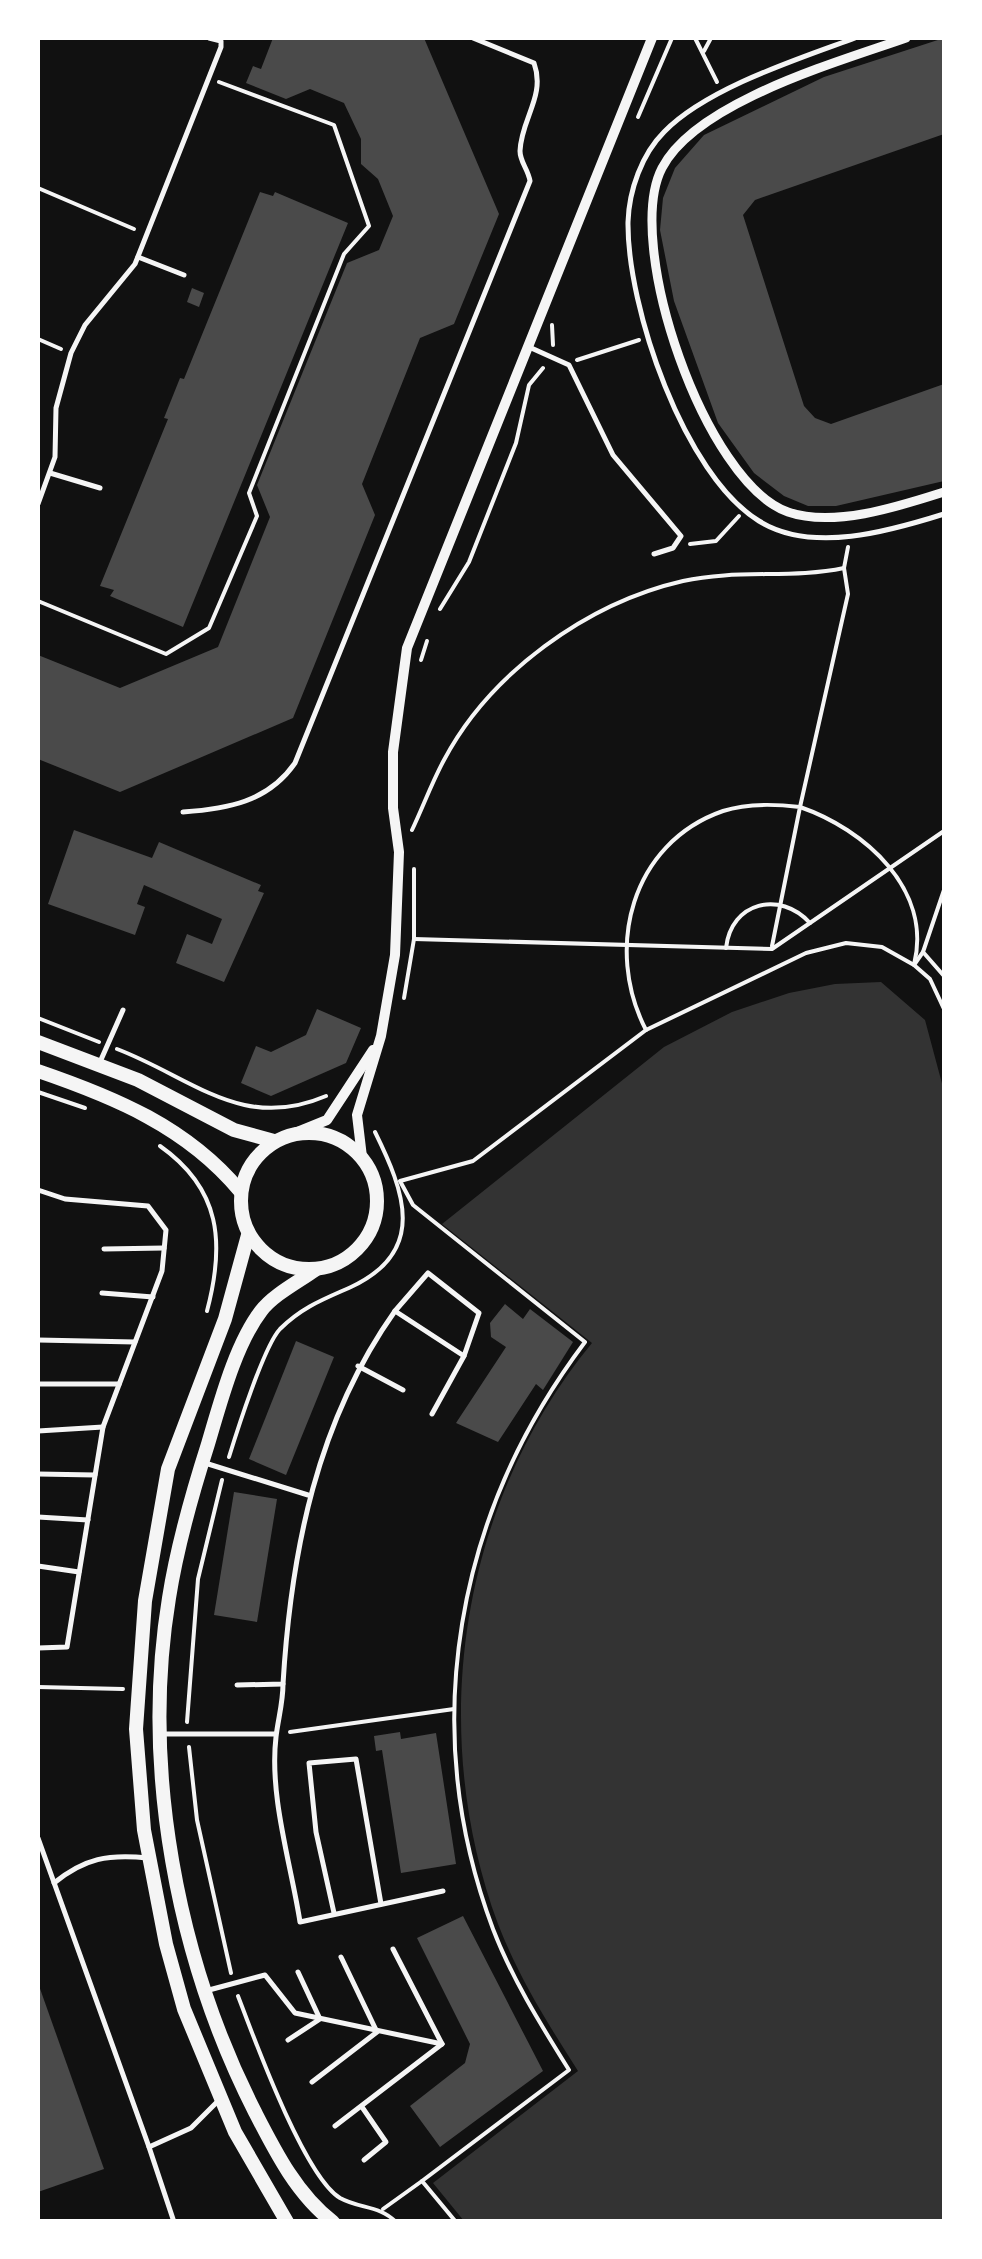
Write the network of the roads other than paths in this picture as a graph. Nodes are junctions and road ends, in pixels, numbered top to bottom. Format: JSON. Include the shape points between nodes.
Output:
{"nodes":[{"id":1,"x":210,"y":38,"type":"edge"},
{"id":2,"x":473,"y":38,"type":"edge"},
{"id":3,"x":652,"y":38,"type":"edge"},
{"id":4,"x":855,"y":38,"type":"edge"},
{"id":5,"x":906,"y":38,"type":"edge"},
{"id":6,"x":138,"y":257,"type":"junction"},
{"id":7,"x":184,"y":275,"type":"dead end"},
{"id":8,"x":526,"y":346,"type":"junction"},
{"id":9,"x":50,"y":473,"type":"junction"},
{"id":10,"x":100,"y":488,"type":"dead end"},
{"id":11,"x":944,"y":492,"type":"edge"},
{"id":12,"x":38,"y":504,"type":"edge"},
{"id":13,"x":944,"y":514,"type":"edge"},
{"id":14,"x":654,"y":554,"type":"dead end"},
{"id":15,"x":182,"y":812,"type":"dead end"},
{"id":16,"x":123,"y":1010,"type":"dead end"},
{"id":17,"x":381,"y":1036,"type":"junction"},
{"id":18,"x":38,"y":1042,"type":"edge"},
{"id":19,"x":99,"y":1065,"type":"junction"},
{"id":20,"x":38,"y":1070,"type":"edge"},
{"id":21,"x":295,"y":1133,"type":"junction"},
{"id":22,"x":274,"y":1141,"type":"junction"},
{"id":23,"x":362,"y":1157,"type":"junction"},
{"id":24,"x":38,"y":1190,"type":"edge"},
{"id":25,"x":240,"y":1191,"type":"junction"},
{"id":26,"x":248,"y":1235,"type":"junction"},
{"id":27,"x":164,"y":1248,"type":"junction"},
{"id":28,"x":104,"y":1249,"type":"dead end"},
{"id":29,"x":315,"y":1270,"type":"junction"},
{"id":30,"x":102,"y":1293,"type":"dead end"},
{"id":31,"x":153,"y":1297,"type":"junction"},
{"id":32,"x":395,"y":1311,"type":"junction"},
{"id":33,"x":38,"y":1340,"type":"edge"},
{"id":34,"x":135,"y":1342,"type":"junction"},
{"id":35,"x":464,"y":1356,"type":"junction"},
{"id":36,"x":358,"y":1366,"type":"junction"},
{"id":37,"x":38,"y":1384,"type":"edge"},
{"id":38,"x":119,"y":1384,"type":"junction"},
{"id":39,"x":403,"y":1390,"type":"dead end"},
{"id":40,"x":432,"y":1414,"type":"dead end"},
{"id":41,"x":102,"y":1427,"type":"junction"},
{"id":42,"x":38,"y":1432,"type":"edge"},
{"id":43,"x":202,"y":1462,"type":"junction"},
{"id":44,"x":38,"y":1474,"type":"edge"},
{"id":45,"x":95,"y":1476,"type":"junction"},
{"id":46,"x":308,"y":1495,"type":"junction"},
{"id":47,"x":38,"y":1517,"type":"edge"},
{"id":48,"x":88,"y":1520,"type":"junction"},
{"id":49,"x":38,"y":1566,"type":"edge"},
{"id":50,"x":80,"y":1572,"type":"junction"},
{"id":51,"x":38,"y":1648,"type":"edge"},
{"id":52,"x":282,"y":1684,"type":"junction"},
{"id":53,"x":237,"y":1685,"type":"dead end"},
{"id":54,"x":162,"y":1734,"type":"junction"},
{"id":55,"x":276,"y":1734,"type":"junction"},
{"id":56,"x":38,"y":1838,"type":"edge"},
{"id":57,"x":150,"y":1859,"type":"junction"},
{"id":58,"x":54,"y":1883,"type":"junction"},
{"id":59,"x":443,"y":1891,"type":"dead end"},
{"id":60,"x":380,"y":1904,"type":"junction"},
{"id":61,"x":334,"y":1914,"type":"junction"},
{"id":62,"x":393,"y":1949,"type":"dead end"},
{"id":63,"x":342,"y":1957,"type":"dead end"},
{"id":64,"x":298,"y":1972,"type":"dead end"},
{"id":65,"x":206,"y":1991,"type":"junction"},
{"id":66,"x":320,"y":2018,"type":"junction"},
{"id":67,"x":377,"y":2032,"type":"junction"},
{"id":68,"x":288,"y":2040,"type":"dead end"},
{"id":69,"x":442,"y":2044,"type":"junction"},
{"id":70,"x":312,"y":2082,"type":"dead end"},
{"id":71,"x":220,"y":2098,"type":"junction"},
{"id":72,"x":362,"y":2106,"type":"junction"},
{"id":73,"x":335,"y":2126,"type":"dead end"},
{"id":74,"x":148,"y":2147,"type":"junction"},
{"id":75,"x":364,"y":2160,"type":"dead end"},
{"id":76,"x":174,"y":2222,"type":"edge"},
{"id":77,"x":287,"y":2222,"type":"edge"},
{"id":78,"x":333,"y":2222,"type":"edge"}],
"edges":[{"from":1,"to":6,"type":"lane","via":[[221,41]]},
{"from":2,"to":15,"type":"lane","via":[[534,63],[538,91],[520,144],[530,181],[295,763],[268,792],[226,809]]},
{"from":3,"to":8,"type":"street"},
{"from":4,"to":13,"type":"lane","via":[[723,94],[662,133],[641,164],[628,223],[649,337],[696,450],[722,490],[760,522],[802,536],[850,536]]},
{"from":5,"to":11,"type":"street","via":[[803,76],[689,133],[662,168],[652,196],[654,247],[689,385],[742,480],[786,512],[814,517]]},
{"from":6,"to":7,"type":"lane"},
{"from":6,"to":9,"type":"lane","via":[[71,353],[56,408]]},
{"from":8,"to":14,"type":"lane","via":[[569,365],[613,455],[676,528],[679,543]]},
{"from":8,"to":17,"type":"street","via":[[407,648],[393,752],[400,897]]},
{"from":9,"to":10,"type":"lane"},
{"from":9,"to":12,"type":"lane"},
{"from":16,"to":19,"type":"lane"},
{"from":17,"to":21,"type":"street","via":[[327,1120]]},
{"from":17,"to":23,"type":"street","via":[[357,1115]]},
{"from":18,"to":19,"type":"street"},
{"from":19,"to":22,"type":"street","via":[[234,1130]]},
{"from":20,"to":25,"type":"street","via":[[176,1130]]},
{"from":21,"to":22,"type":"street"},
{"from":21,"to":23,"type":"street","via":[[335,1137]]},
{"from":22,"to":25,"type":"street","via":[[252,1162]]},
{"from":23,"to":29,"type":"street","via":[[377,1193],[372,1229],[345,1260]]},
{"from":24,"to":27,"type":"lane","via":[[65,1199],[148,1206],[166,1230]]},
{"from":25,"to":26,"type":"street"},
{"from":26,"to":29,"type":"street","via":[[267,1256]]},
{"from":26,"to":57,"type":"street","via":[[225,1319],[168,1469],[145,1601],[136,1729]]},
{"from":27,"to":28,"type":"lane"},
{"from":27,"to":31,"type":"lane"},
{"from":29,"to":43,"type":"street","via":[[261,1310],[226,1384]]},
{"from":30,"to":31,"type":"lane"},
{"from":31,"to":34,"type":"lane"},
{"from":32,"to":35,"type":"lane"},
{"from":32,"to":35,"type":"lane","via":[[428,1272],[479,1313]]},
{"from":32,"to":36,"type":"lane"},
{"from":33,"to":34,"type":"lane"},
{"from":34,"to":38,"type":"lane"},
{"from":35,"to":40,"type":"lane"},
{"from":36,"to":39,"type":"lane"},
{"from":36,"to":46,"type":"lane"},
{"from":37,"to":38,"type":"lane"},
{"from":38,"to":41,"type":"lane"},
{"from":41,"to":42,"type":"lane"},
{"from":41,"to":45,"type":"lane"},
{"from":43,"to":46,"type":"lane"},
{"from":43,"to":54,"type":"street","via":[[168,1599]]},
{"from":44,"to":45,"type":"lane"},
{"from":45,"to":48,"type":"lane"},
{"from":46,"to":52,"type":"lane","via":[[288,1595]]},
{"from":47,"to":48,"type":"lane"},
{"from":48,"to":50,"type":"lane"},
{"from":49,"to":50,"type":"lane"},
{"from":50,"to":51,"type":"lane","via":[[68,1648]]},
{"from":52,"to":53,"type":"lane"},
{"from":52,"to":55,"type":"lane"},
{"from":54,"to":55,"type":"lane"},
{"from":54,"to":65,"type":"street","via":[[177,1886]]},
{"from":55,"to":61,"type":"lane","via":[[300,1922]]},
{"from":56,"to":58,"type":"lane"},
{"from":57,"to":58,"type":"lane","via":[[89,1859]]},
{"from":57,"to":71,"type":"street","via":[[184,2009]]},
{"from":58,"to":74,"type":"lane"},
{"from":59,"to":60,"type":"lane"},
{"from":60,"to":61,"type":"lane"},
{"from":60,"to":61,"type":"lane","via":[[356,1759],[309,1764]]},
{"from":62,"to":69,"type":"lane"},
{"from":63,"to":67,"type":"lane"},
{"from":64,"to":66,"type":"lane"},
{"from":65,"to":66,"type":"lane","via":[[266,1975],[294,2013]]},
{"from":65,"to":78,"type":"street","via":[[267,2136],[305,2196]]},
{"from":66,"to":67,"type":"lane"},
{"from":66,"to":68,"type":"lane"},
{"from":67,"to":69,"type":"lane"},
{"from":67,"to":70,"type":"lane"},
{"from":69,"to":72,"type":"lane"},
{"from":71,"to":74,"type":"lane","via":[[191,2128]]},
{"from":71,"to":77,"type":"street"},
{"from":72,"to":73,"type":"lane"},
{"from":72,"to":75,"type":"lane","via":[[386,2142]]},
{"from":74,"to":76,"type":"lane"}]}
